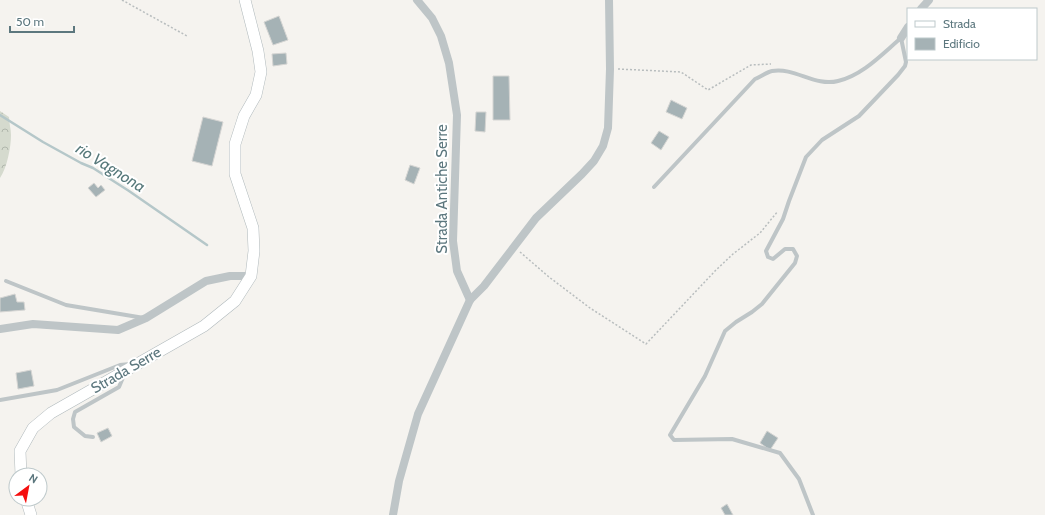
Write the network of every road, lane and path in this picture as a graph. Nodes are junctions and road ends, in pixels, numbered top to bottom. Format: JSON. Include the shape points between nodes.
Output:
{"nodes":[{"id":1,"x":122,"y":0,"type":"edge"},
{"id":2,"x":245,"y":0,"type":"edge"},
{"id":3,"x":417,"y":0,"type":"edge"},
{"id":4,"x":609,"y":0,"type":"edge"},
{"id":5,"x":929,"y":0,"type":"edge"},
{"id":6,"x":922,"y":8,"type":"edge"},
{"id":7,"x":907,"y":29,"type":"edge"},
{"id":8,"x":187,"y":36,"type":"dead end"},
{"id":9,"x":901,"y":38,"type":"junction"},
{"id":10,"x":610,"y":69,"type":"junction"},
{"id":11,"x":788,"y":72,"type":"junction"},
{"id":12,"x":654,"y":187,"type":"dead end"},
{"id":13,"x":788,"y":201,"type":"junction"},
{"id":14,"x":514,"y":247,"type":"junction"},
{"id":15,"x":251,"y":276,"type":"junction"},
{"id":16,"x":6,"y":281,"type":"dead end"},
{"id":17,"x":470,"y":300,"type":"junction"},
{"id":18,"x":146,"y":318,"type":"junction"},
{"id":19,"x":0,"y":329,"type":"edge"},
{"id":20,"x":137,"y":364,"type":"junction"},
{"id":21,"x":126,"y":370,"type":"junction"},
{"id":22,"x":0,"y":400,"type":"edge"},
{"id":23,"x":93,"y":437,"type":"dead end"},
{"id":24,"x":21,"y":467,"type":"edge"},
{"id":25,"x":393,"y":515,"type":"edge"},
{"id":26,"x":814,"y":515,"type":"edge"}],
"edges":[{"from":1,"to":8,"type":"path"},
{"from":2,"to":15,"type":"main road","name":"Strada Serre","via":[[261,72],[256,95],[244,116],[235,144],[235,174],[252,228],[254,251]]},
{"from":3,"to":17,"type":"street","name":"Strada Antiche Serre","via":[[432,18],[441,36],[449,63],[457,115],[453,241],[457,272]]},
{"from":4,"to":10,"type":"street"},
{"from":5,"to":6,"type":"street"},
{"from":7,"to":9,"type":"street"},
{"from":9,"to":11,"type":"lane","via":[[861,72],[837,82],[817,81]]},
{"from":9,"to":13,"type":"lane","via":[[905,66],[859,116],[822,140],[806,157]]},
{"from":10,"to":11,"type":"path","via":[[681,72],[708,90],[751,65],[771,64]]},
{"from":10,"to":14,"type":"street","via":[[608,128],[603,146],[594,161],[536,218]]},
{"from":11,"to":12,"type":"lane","via":[[772,71],[755,79]]},
{"from":13,"to":14,"type":"path","via":[[760,233],[733,254],[646,344],[581,302]]},
{"from":13,"to":26,"type":"lane","via":[[783,219],[766,253],[773,259],[790,248],[795,251],[797,258],[762,304],[725,331],[705,376],[670,435],[674,440],[732,439],[780,453],[799,479]]},
{"from":14,"to":17,"type":"street"},
{"from":15,"to":18,"type":"street","via":[[230,276],[206,281]]},
{"from":15,"to":20,"type":"main road","name":"Strada Serre","via":[[235,301],[204,326]]},
{"from":16,"to":18,"type":"lane","via":[[66,305]]},
{"from":17,"to":25,"type":"street","via":[[418,414],[399,481]]},
{"from":18,"to":19,"type":"street","via":[[118,330],[33,324]]},
{"from":20,"to":21,"type":"main road","name":"Strada Serre"},
{"from":20,"to":22,"type":"lane","via":[[120,365],[58,390]]},
{"from":21,"to":23,"type":"lane","via":[[119,386],[75,412],[74,427],[85,436]]},
{"from":21,"to":24,"type":"main road","name":"Strada Serre","via":[[51,413],[34,428],[20,451]]}]}
